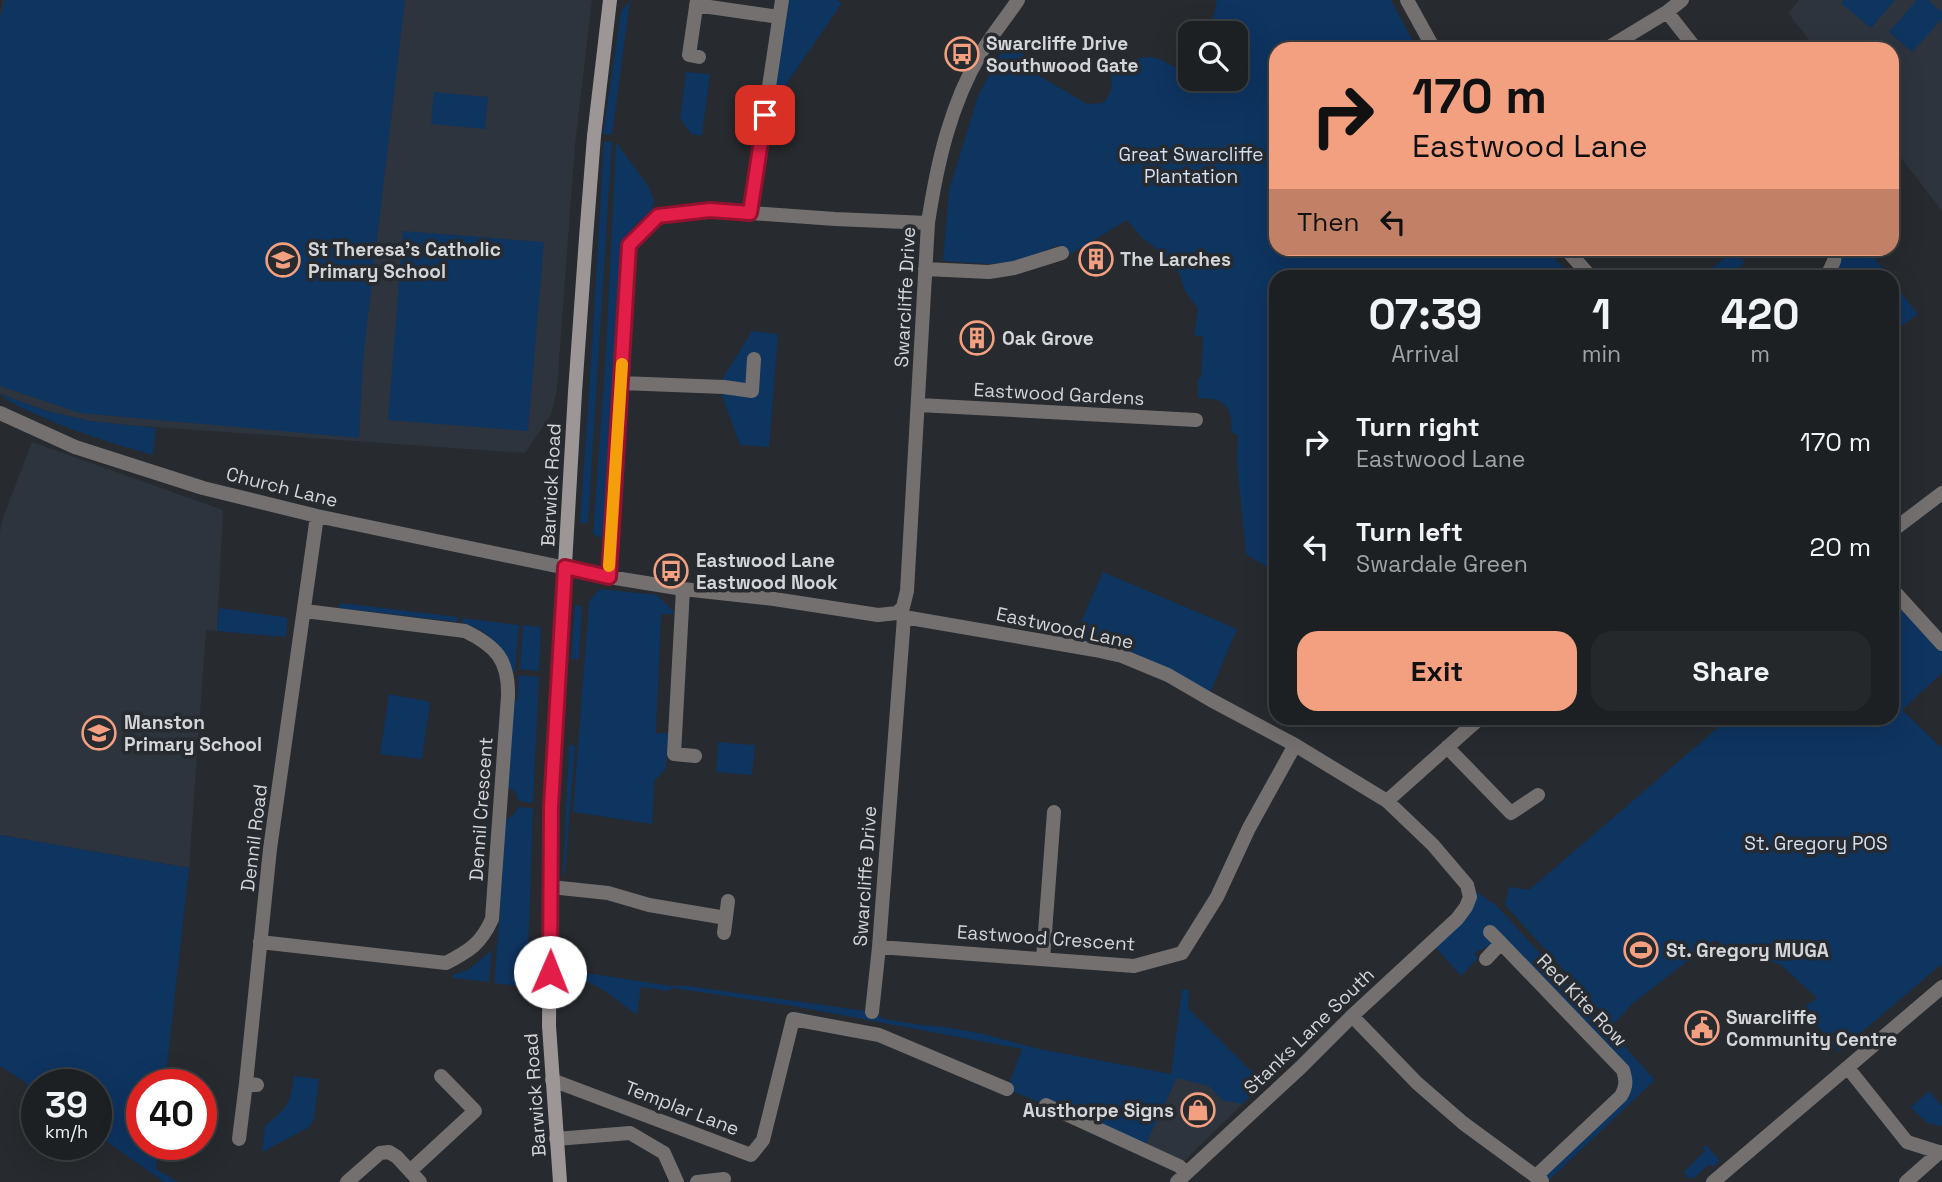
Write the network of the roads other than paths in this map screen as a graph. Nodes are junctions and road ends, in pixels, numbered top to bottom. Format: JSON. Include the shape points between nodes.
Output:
{"nodes":[{"id":1,"x":610,"y":0,"type":"edge"},
{"id":2,"x":782,"y":0,"type":"edge"},
{"id":3,"x":1018,"y":0,"type":"edge"},
{"id":4,"x":1407,"y":0,"type":"edge"},
{"id":5,"x":1682,"y":0,"type":"edge"},
{"id":6,"x":696,"y":3,"type":"edge"},
{"id":7,"x":1667,"y":12,"type":"junction"},
{"id":8,"x":779,"y":17,"type":"junction"},
{"id":9,"x":1430,"y":42,"type":"edge"},
{"id":10,"x":1618,"y":42,"type":"edge"},
{"id":11,"x":1691,"y":42,"type":"edge"},
{"id":12,"x":699,"y":57,"type":"dead end"},
{"id":13,"x":750,"y":213,"type":"junction"},
{"id":14,"x":928,"y":223,"type":"junction"},
{"id":15,"x":1062,"y":253,"type":"dead end"},
{"id":16,"x":1572,"y":256,"type":"edge"},
{"id":17,"x":925,"y":269,"type":"junction"},
{"id":18,"x":1585,"y":270,"type":"edge"},
{"id":19,"x":754,"y":359,"type":"dead end"},
{"id":20,"x":621,"y":383,"type":"junction"},
{"id":21,"x":919,"y":405,"type":"junction"},
{"id":22,"x":0,"y":413,"type":"edge"},
{"id":23,"x":1196,"y":420,"type":"dead end"},
{"id":24,"x":1942,"y":492,"type":"edge"},
{"id":25,"x":317,"y":516,"type":"junction"},
{"id":26,"x":1899,"y":526,"type":"edge"},
{"id":27,"x":565,"y":567,"type":"junction"},
{"id":28,"x":609,"y":577,"type":"junction"},
{"id":29,"x":683,"y":589,"type":"junction"},
{"id":30,"x":1899,"y":597,"type":"edge"},
{"id":31,"x":305,"y":611,"type":"junction"},
{"id":32,"x":900,"y":615,"type":"junction"},
{"id":33,"x":1942,"y":644,"type":"edge"},
{"id":34,"x":1472,"y":725,"type":"edge"},
{"id":35,"x":1295,"y":745,"type":"junction"},
{"id":36,"x":1447,"y":747,"type":"junction"},
{"id":37,"x":695,"y":756,"type":"dead end"},
{"id":38,"x":1538,"y":795,"type":"dead end"},
{"id":39,"x":1387,"y":801,"type":"junction"},
{"id":40,"x":1054,"y":812,"type":"dead end"},
{"id":41,"x":551,"y":887,"type":"junction"},
{"id":42,"x":728,"y":901,"type":"dead end"},
{"id":43,"x":1466,"y":907,"type":"joint"},
{"id":44,"x":726,"y":918,"type":"junction"},
{"id":45,"x":1490,"y":932,"type":"dead end"},
{"id":46,"x":724,"y":933,"type":"dead end"},
{"id":47,"x":260,"y":942,"type":"junction"},
{"id":48,"x":1501,"y":943,"type":"junction"},
{"id":49,"x":879,"y":947,"type":"junction"},
{"id":50,"x":1043,"y":958,"type":"junction"},
{"id":51,"x":1486,"y":959,"type":"dead end"},
{"id":52,"x":1942,"y":987,"type":"edge"},
{"id":53,"x":872,"y":1012,"type":"dead end"},
{"id":54,"x":1352,"y":1016,"type":"junction"},
{"id":55,"x":1848,"y":1068,"type":"junction"},
{"id":56,"x":442,"y":1076,"type":"dead end"},
{"id":57,"x":552,"y":1080,"type":"junction"},
{"id":58,"x":1007,"y":1089,"type":"dead end"},
{"id":59,"x":1046,"y":1105,"type":"dead end"},
{"id":60,"x":239,"y":1139,"type":"dead end"},
{"id":61,"x":556,"y":1139,"type":"junction"},
{"id":62,"x":1941,"y":1152,"type":"edge"},
{"id":63,"x":415,"y":1176,"type":"edge"},
{"id":64,"x":1181,"y":1177,"type":"edge"},
{"id":65,"x":1540,"y":1179,"type":"edge"},
{"id":66,"x":724,"y":1180,"type":"dead end"},
{"id":67,"x":347,"y":1182,"type":"edge"},
{"id":68,"x":560,"y":1182,"type":"edge"},
{"id":69,"x":677,"y":1182,"type":"edge"},
{"id":70,"x":697,"y":1182,"type":"edge"},
{"id":71,"x":1713,"y":1182,"type":"edge"},
{"id":72,"x":1906,"y":1182,"type":"edge"}],
"edges":[{"from":1,"to":27,"type":"street","name":"Barwick Road","via":[[594,136]]},
{"from":2,"to":8,"type":"street"},
{"from":3,"to":14,"type":"street","name":"Swarcliffe Drive","via":[[981,53],[955,109]]},
{"from":4,"to":9,"type":"street"},
{"from":5,"to":7,"type":"street"},
{"from":6,"to":8,"type":"street"},
{"from":6,"to":12,"type":"street","via":[[690,55]]},
{"from":7,"to":10,"type":"street"},
{"from":7,"to":11,"type":"street"},
{"from":8,"to":13,"type":"street"},
{"from":13,"to":14,"type":"street"},
{"from":13,"to":20,"type":"street","via":[[710,210],[658,216],[629,245]]},
{"from":14,"to":17,"type":"street","name":"Swarcliffe Drive"},
{"from":15,"to":17,"type":"street","via":[[989,272]]},
{"from":16,"to":18,"type":"street"},
{"from":17,"to":21,"type":"street","name":"Swarcliffe Drive"},
{"from":19,"to":20,"type":"street","via":[[752,391]]},
{"from":20,"to":28,"type":"street"},
{"from":21,"to":23,"type":"street","name":"Eastwood Gardens"},
{"from":21,"to":32,"type":"street","name":"Swarcliffe Drive","via":[[907,591]]},
{"from":22,"to":25,"type":"street","name":"Church Lane","via":[[75,447],[203,488]]},
{"from":24,"to":26,"type":"street"},
{"from":25,"to":27,"type":"street","name":"Church Lane"},
{"from":25,"to":31,"type":"street","name":"Dennil Road"},
{"from":27,"to":28,"type":"street","name":"Eastwood Lane"},
{"from":27,"to":41,"type":"street","name":"Barwick Road"},
{"from":28,"to":29,"type":"street","name":"Eastwood Lane"},
{"from":29,"to":32,"type":"street","name":"Eastwood Lane"},
{"from":29,"to":37,"type":"street","via":[[674,754]]},
{"from":30,"to":33,"type":"street"},
{"from":31,"to":47,"type":"street","name":"Dennil Road"},
{"from":31,"to":47,"type":"street","name":"Dennil Crescent","via":[[465,631],[500,656],[509,682],[492,919],[485,935],[466,953],[446,963]]},
{"from":32,"to":35,"type":"street","name":"Eastwood Lane","via":[[1122,656],[1168,675]]},
{"from":32,"to":49,"type":"street","name":"Swarcliffe Drive"},
{"from":34,"to":36,"type":"street"},
{"from":35,"to":39,"type":"street","name":"Eastwood Lane"},
{"from":35,"to":50,"type":"street","name":"Eastwood Crescent","via":[[1217,897],[1182,953],[1134,966]]},
{"from":36,"to":38,"type":"street","via":[[1511,813]]},
{"from":36,"to":39,"type":"street"},
{"from":39,"to":43,"type":"street","name":"Eastwood Lane","via":[[1459,874],[1470,897]]},
{"from":40,"to":50,"type":"street"},
{"from":41,"to":44,"type":"street","via":[[608,893]]},
{"from":41,"to":57,"type":"street","name":"Barwick Road"},
{"from":42,"to":44,"type":"street"},
{"from":43,"to":54,"type":"street","name":"Stanks Lane South"},
{"from":44,"to":46,"type":"street"},
{"from":45,"to":48,"type":"street"},
{"from":47,"to":60,"type":"street","name":"Dennil Road","via":[[252,1084]]},
{"from":48,"to":51,"type":"street"},
{"from":48,"to":65,"type":"street","name":"Red Kite Row","via":[[1623,1070],[1626,1079],[1621,1096]]},
{"from":49,"to":50,"type":"street","name":"Eastwood Crescent"},
{"from":49,"to":53,"type":"street","name":"Swarcliffe Drive"},
{"from":52,"to":55,"type":"street"},
{"from":54,"to":64,"type":"street","name":"Stanks Lane South"},
{"from":54,"to":65,"type":"street","via":[[1463,1123]]},
{"from":55,"to":62,"type":"street","via":[[1907,1142]]},
{"from":55,"to":71,"type":"street"},
{"from":56,"to":63,"type":"street","via":[[475,1111]]},
{"from":57,"to":58,"type":"street","name":"Templar Lane","via":[[751,1155],[763,1140],[793,1019],[879,1035]]},
{"from":57,"to":61,"type":"street","name":"Barwick Road"},
{"from":59,"to":64,"type":"street","via":[[1179,1166]]},
{"from":61,"to":68,"type":"street","name":"Barwick Road"},
{"from":61,"to":69,"type":"street","via":[[630,1133],[664,1153]]},
{"from":62,"to":72,"type":"street"},
{"from":63,"to":67,"type":"street","via":[[388,1152],[380,1153]]},
{"from":66,"to":70,"type":"street"}]}
